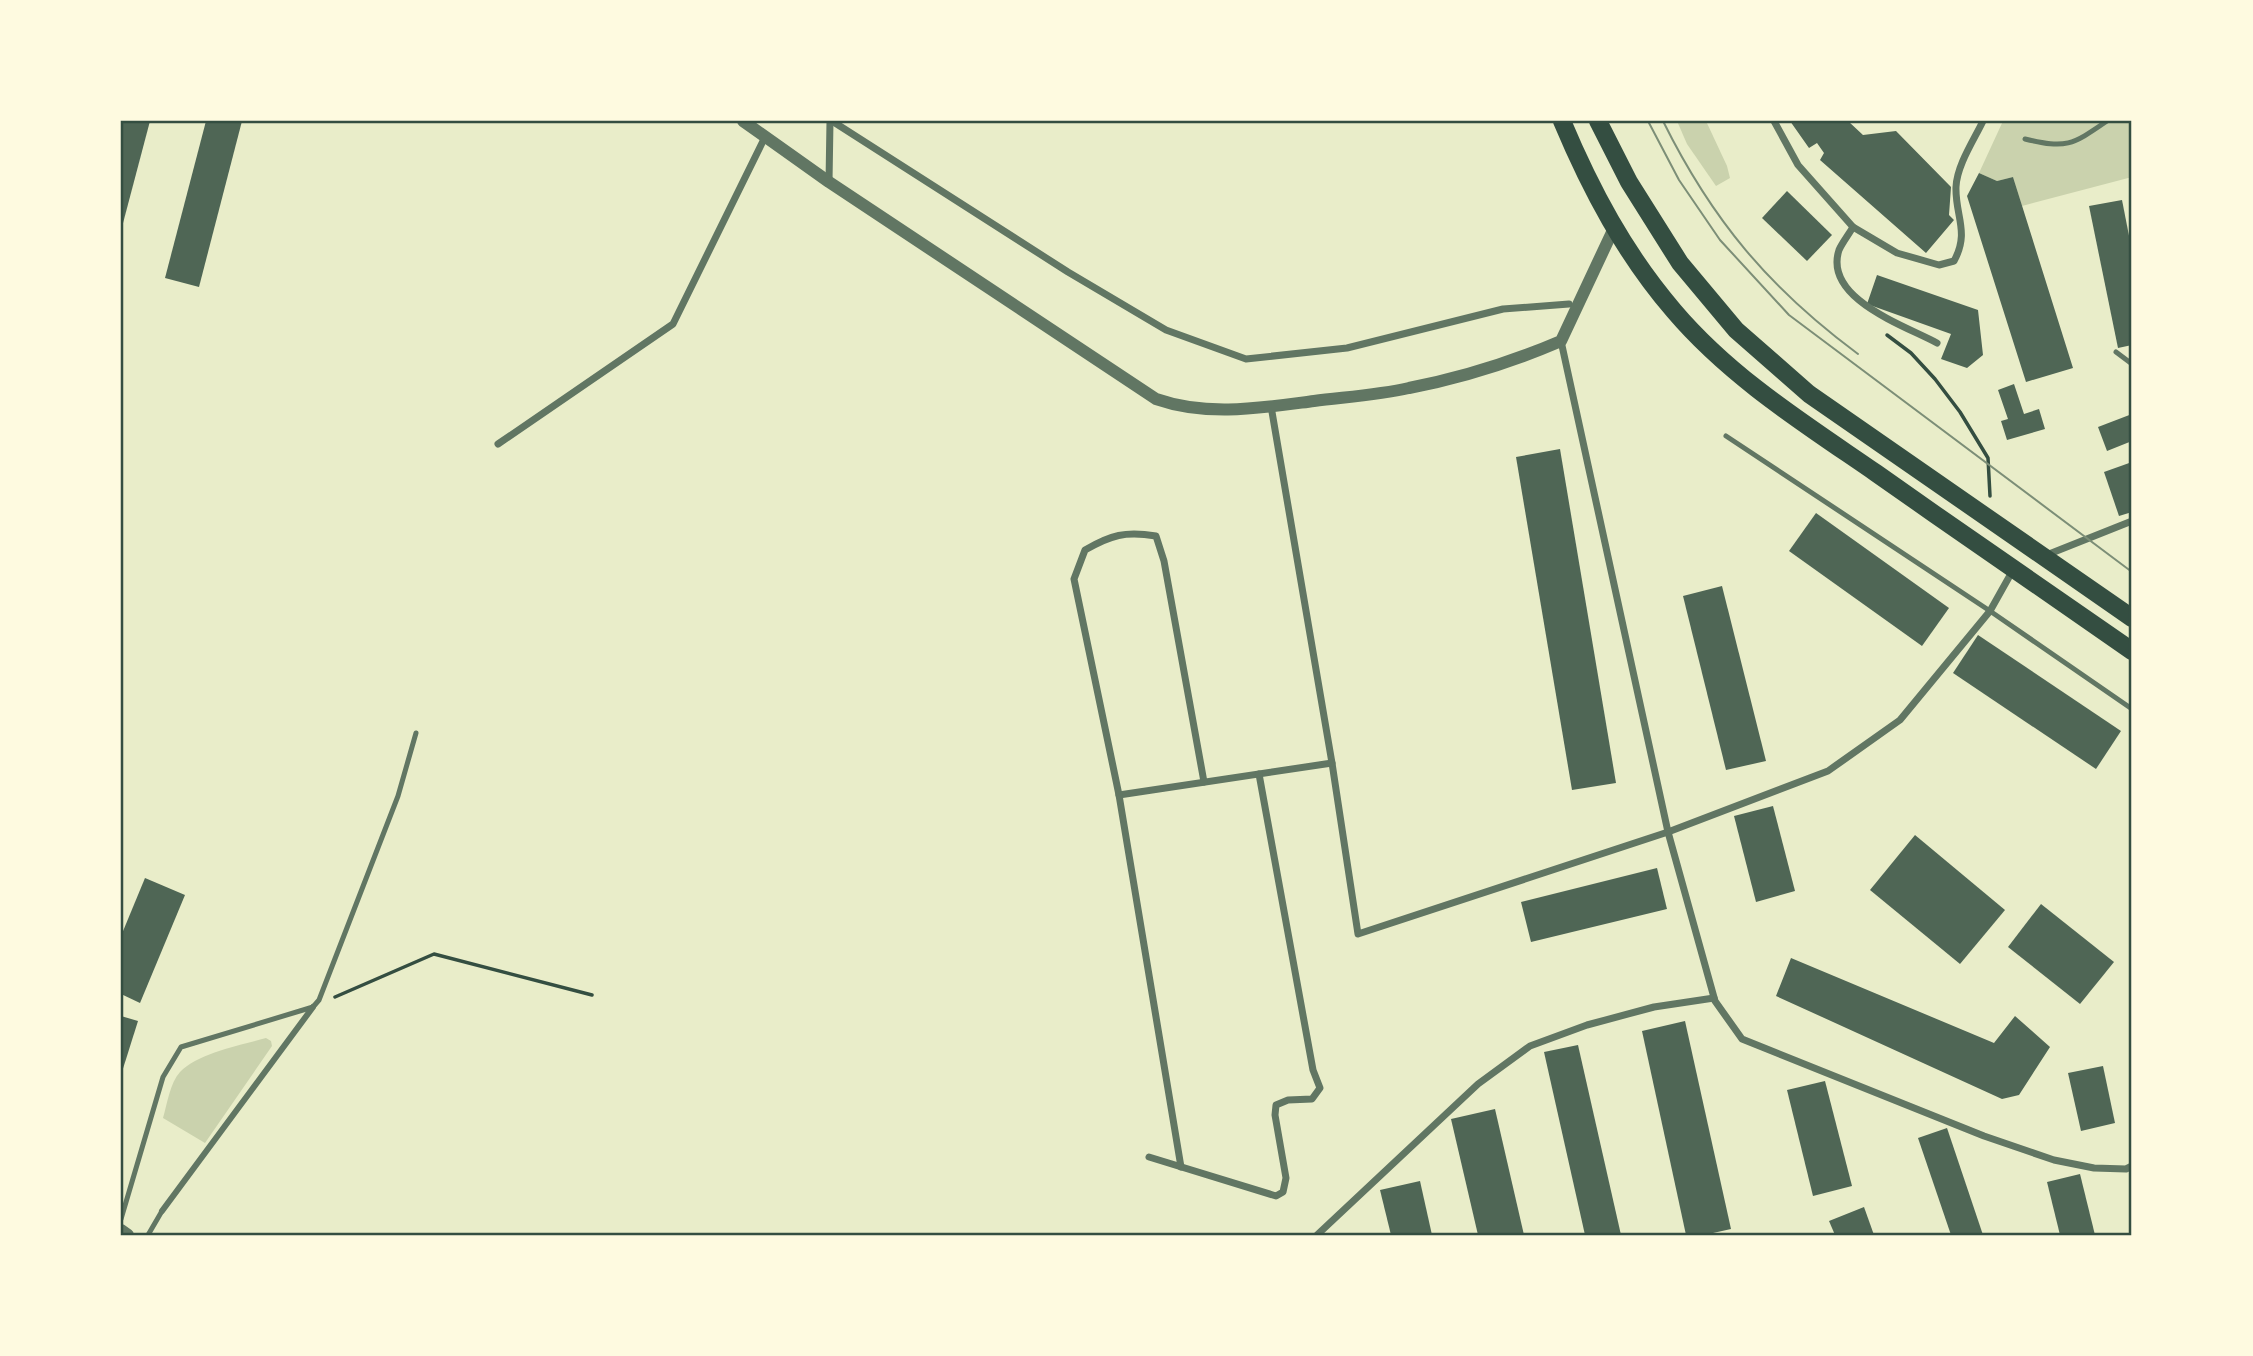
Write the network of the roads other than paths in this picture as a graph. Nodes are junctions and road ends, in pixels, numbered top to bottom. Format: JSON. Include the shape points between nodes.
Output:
{"nodes":[{"id":1,"x":743,"y":121,"type":"edge"},
{"id":2,"x":831,"y":121,"type":"edge"},
{"id":3,"x":1562,"y":121,"type":"edge"},
{"id":4,"x":1598,"y":121,"type":"edge"},
{"id":5,"x":1774,"y":121,"type":"edge"},
{"id":6,"x":1983,"y":121,"type":"edge"},
{"id":7,"x":2107,"y":121,"type":"edge"},
{"id":8,"x":765,"y":137,"type":"junction"},
{"id":9,"x":2025,"y":139,"type":"dead end"},
{"id":10,"x":829,"y":182,"type":"junction"},
{"id":11,"x":1853,"y":227,"type":"junction"},
{"id":12,"x":1614,"y":228,"type":"junction"},
{"id":13,"x":1569,"y":304,"type":"dead end"},
{"id":14,"x":1561,"y":341,"type":"junction"},
{"id":15,"x":1937,"y":343,"type":"dead end"},
{"id":16,"x":2116,"y":352,"type":"dead end"},
{"id":17,"x":2132,"y":364,"type":"edge"},
{"id":18,"x":1271,"y":406,"type":"junction"},
{"id":19,"x":1726,"y":436,"type":"dead end"},
{"id":20,"x":498,"y":444,"type":"dead end"},
{"id":21,"x":2132,"y":521,"type":"edge"},
{"id":22,"x":2044,"y":556,"type":"junction"},
{"id":23,"x":2014,"y":569,"type":"junction"},
{"id":24,"x":1990,"y":611,"type":"junction"},
{"id":25,"x":2132,"y":618,"type":"edge"},
{"id":26,"x":2132,"y":651,"type":"edge"},
{"id":27,"x":2132,"y":709,"type":"edge"},
{"id":28,"x":416,"y":733,"type":"dead end"},
{"id":29,"x":1332,"y":763,"type":"junction"},
{"id":30,"x":1259,"y":774,"type":"junction"},
{"id":31,"x":1204,"y":782,"type":"junction"},
{"id":32,"x":1119,"y":795,"type":"junction"},
{"id":33,"x":1668,"y":832,"type":"junction"},
{"id":34,"x":1714,"y":998,"type":"junction"},
{"id":35,"x":313,"y":1007,"type":"junction"},
{"id":36,"x":1149,"y":1157,"type":"dead end"},
{"id":37,"x":2132,"y":1166,"type":"edge"},
{"id":38,"x":1181,"y":1167,"type":"junction"},
{"id":39,"x":162,"y":1211,"type":"joint"},
{"id":40,"x":121,"y":1219,"type":"edge"},
{"id":41,"x":121,"y":1230,"type":"edge"},
{"id":42,"x":128,"y":1235,"type":"edge"},
{"id":43,"x":148,"y":1235,"type":"edge"},
{"id":44,"x":1317,"y":1235,"type":"edge"}],
"edges":[{"from":1,"to":8,"type":"street"},
{"from":2,"to":10,"type":"street"},
{"from":2,"to":13,"type":"street","via":[[1166,330],[1246,359],[1348,348],[1503,309]]},
{"from":3,"to":12,"type":"highway"},
{"from":4,"to":22,"type":"highway","via":[[1679,263],[1736,330],[1809,394]]},
{"from":5,"to":11,"type":"street","via":[[1798,165]]},
{"from":6,"to":11,"type":"street","via":[[1956,185],[1963,228],[1954,261],[1939,265],[1897,253]]},
{"from":7,"to":9,"type":"lane","via":[[2069,144]]},
{"from":8,"to":10,"type":"street"},
{"from":8,"to":20,"type":"street","via":[[673,324]]},
{"from":10,"to":18,"type":"street","via":[[1156,399],[1200,410]]},
{"from":11,"to":15,"type":"street","via":[[1839,251],[1839,271],[1847,287],[1862,305]]},
{"from":12,"to":14,"type":"street"},
{"from":12,"to":23,"type":"highway","via":[[1659,293],[1726,365]]},
{"from":14,"to":18,"type":"street","via":[[1462,376],[1418,386]]},
{"from":14,"to":33,"type":"street"},
{"from":16,"to":17,"type":"lane"},
{"from":18,"to":29,"type":"street"},
{"from":19,"to":24,"type":"lane"},
{"from":21,"to":22,"type":"street"},
{"from":22,"to":25,"type":"highway"},
{"from":23,"to":24,"type":"street"},
{"from":23,"to":26,"type":"highway"},
{"from":24,"to":27,"type":"lane"},
{"from":24,"to":33,"type":"street","via":[[1900,720],[1828,772]]},
{"from":28,"to":35,"type":"lane","via":[[398,796]]},
{"from":29,"to":30,"type":"street"},
{"from":29,"to":33,"type":"street","via":[[1358,933]]},
{"from":30,"to":31,"type":"street"},
{"from":30,"to":38,"type":"street","via":[[1320,1088],[1312,1099],[1276,1105],[1286,1178],[1283,1192],[1276,1196]]},
{"from":31,"to":32,"type":"street"},
{"from":31,"to":32,"type":"street","via":[[1156,536],[1109,536],[1085,550],[1074,579]]},
{"from":32,"to":38,"type":"street"},
{"from":33,"to":34,"type":"street"},
{"from":34,"to":37,"type":"street","via":[[1742,1039],[2054,1160],[2094,1168]]},
{"from":34,"to":44,"type":"street","via":[[1640,1010],[1530,1046],[1478,1084]]},
{"from":35,"to":39,"type":"street"},
{"from":35,"to":40,"type":"lane","via":[[181,1047],[163,1077]]},
{"from":36,"to":38,"type":"street"},
{"from":39,"to":43,"type":"lane"},
{"from":41,"to":42,"type":"street"}]}
